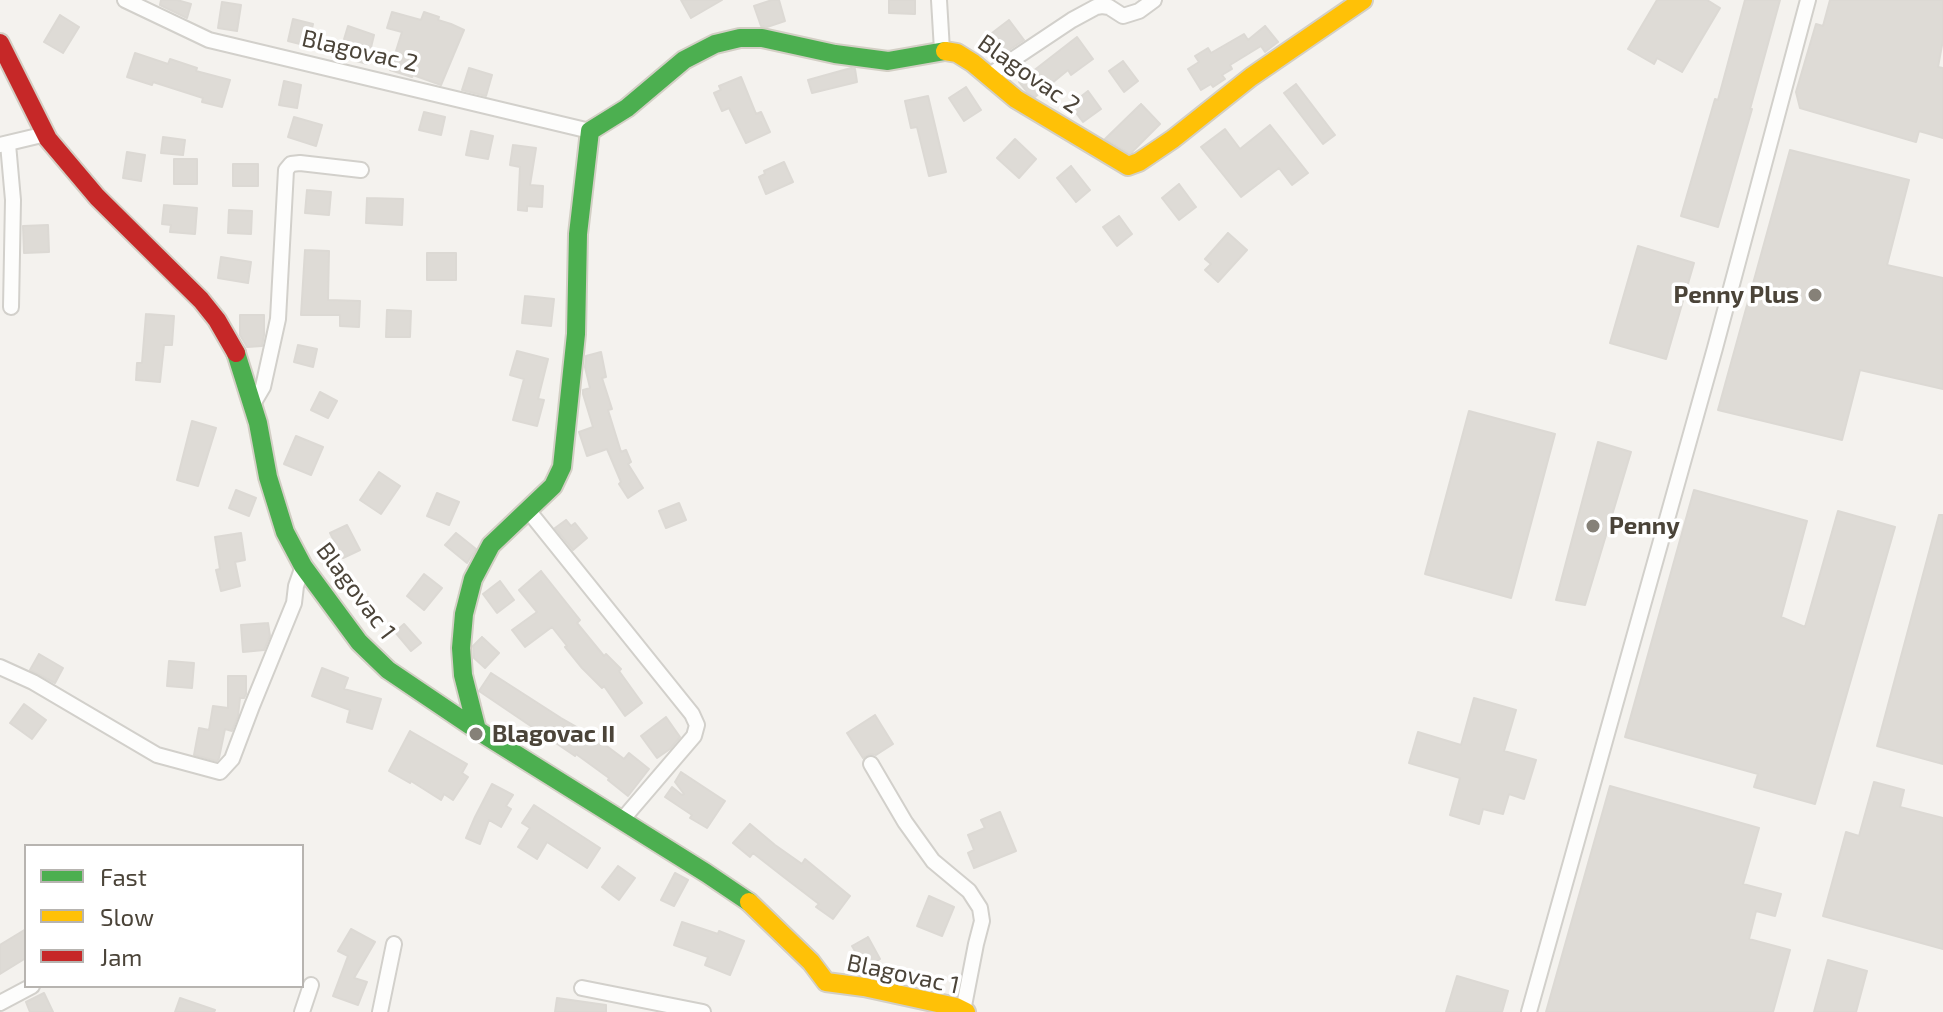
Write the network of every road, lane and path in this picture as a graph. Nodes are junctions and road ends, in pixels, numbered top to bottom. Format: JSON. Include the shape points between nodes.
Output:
{"nodes":[{"id":1,"x":125,"y":0,"type":"edge"},
{"id":2,"x":939,"y":0,"type":"edge"},
{"id":3,"x":1154,"y":0,"type":"edge"},
{"id":4,"x":1363,"y":0,"type":"edge"},
{"id":5,"x":1808,"y":0,"type":"edge"},
{"id":6,"x":0,"y":43,"type":"edge"},
{"id":7,"x":942,"y":50,"type":"junction"},
{"id":8,"x":988,"y":76,"type":"junction"},
{"id":9,"x":590,"y":131,"type":"junction"},
{"id":10,"x":46,"y":134,"type":"junction"},
{"id":11,"x":4,"y":144,"type":"edge"},
{"id":12,"x":361,"y":170,"type":"dead end"},
{"id":13,"x":11,"y":307,"type":"dead end"},
{"id":14,"x":253,"y":404,"type":"junction"},
{"id":15,"x":527,"y":509,"type":"junction"},
{"id":16,"x":303,"y":566,"type":"junction"},
{"id":17,"x":0,"y":667,"type":"edge"},
{"id":18,"x":477,"y":730,"type":"junction"},
{"id":19,"x":871,"y":764,"type":"dead end"},
{"id":20,"x":622,"y":820,"type":"junction"},
{"id":21,"x":394,"y":944,"type":"dead end"},
{"id":22,"x":311,"y":985,"type":"dead end"},
{"id":23,"x":28,"y":988,"type":"edge"},
{"id":24,"x":582,"y":988,"type":"dead end"},
{"id":25,"x":0,"y":1003,"type":"edge"},
{"id":26,"x":964,"y":1011,"type":"edge"},
{"id":27,"x":302,"y":1012,"type":"edge"},
{"id":28,"x":380,"y":1012,"type":"edge"},
{"id":29,"x":703,"y":1012,"type":"edge"},
{"id":30,"x":1529,"y":1012,"type":"edge"}],
"edges":[{"from":1,"to":9,"type":"street","name":"Blagovac 2","via":[[209,40]]},
{"from":2,"to":7,"type":"street"},
{"from":3,"to":8,"type":"street","via":[[1123,16],[1109,7],[1096,7]]},
{"from":4,"to":8,"type":"street","name":"Blagovac 2","via":[[1128,166],[1016,99]]},
{"from":5,"to":30,"type":"street"},
{"from":6,"to":10,"type":"street","name":"Blagovac 1"},
{"from":7,"to":8,"type":"street","name":"Blagovac 2","via":[[957,53]]},
{"from":7,"to":9,"type":"street","name":"Blagovac 2","via":[[888,61],[740,38],[684,60]]},
{"from":9,"to":15,"type":"street","via":[[562,467],[553,486]]},
{"from":10,"to":11,"type":"street"},
{"from":10,"to":14,"type":"street","name":"Blagovac 1","via":[[80,178],[217,320],[234,347]]},
{"from":11,"to":13,"type":"street","via":[[13,200]]},
{"from":12,"to":14,"type":"street","via":[[300,163],[286,170],[278,319],[263,387]]},
{"from":14,"to":16,"type":"street","name":"Blagovac 1","via":[[268,477],[285,532]]},
{"from":15,"to":18,"type":"street","via":[[491,545],[473,579],[464,614],[463,675]]},
{"from":15,"to":20,"type":"street","via":[[697,725],[694,736]]},
{"from":16,"to":17,"type":"street","via":[[294,603],[232,759],[220,772],[157,755]]},
{"from":16,"to":18,"type":"street","name":"Blagovac 1","via":[[359,642],[388,670]]},
{"from":18,"to":20,"type":"street","name":"Blagovac 1"},
{"from":19,"to":26,"type":"street","via":[[933,861],[969,891],[980,908]]},
{"from":20,"to":26,"type":"street","name":"Blagovac 1","via":[[749,902],[826,982]]},
{"from":21,"to":28,"type":"street"},
{"from":22,"to":27,"type":"street"},
{"from":23,"to":25,"type":"street"},
{"from":24,"to":29,"type":"street"}]}
